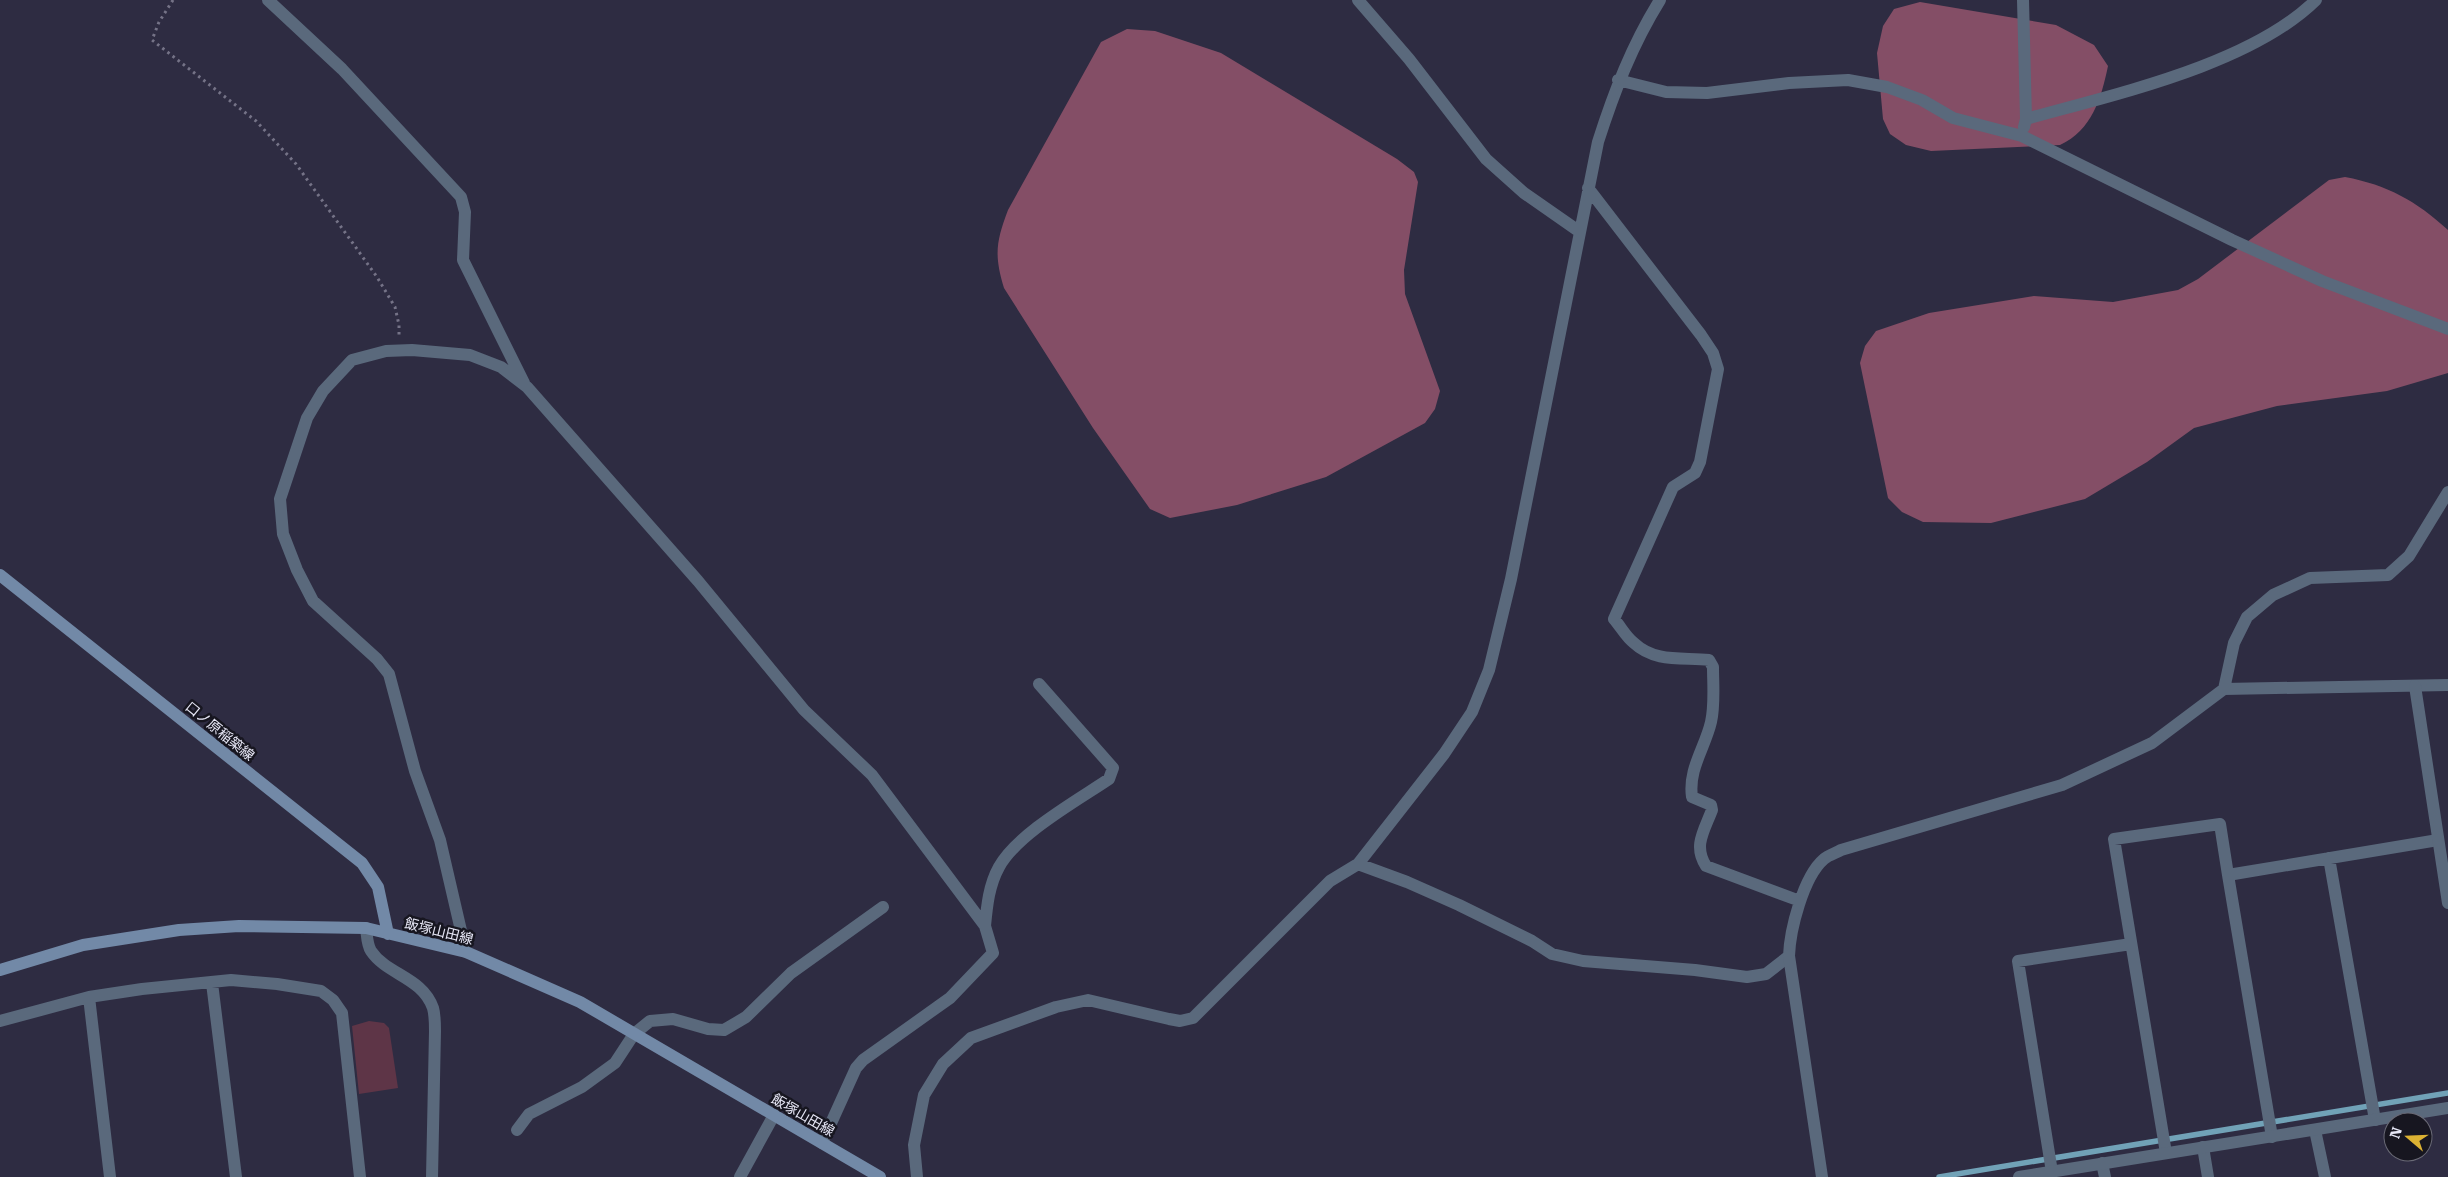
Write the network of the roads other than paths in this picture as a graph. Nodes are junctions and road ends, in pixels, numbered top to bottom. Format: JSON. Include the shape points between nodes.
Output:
{"nodes":[{"id":1,"x":268,"y":0,"type":"edge"},
{"id":2,"x":1358,"y":0,"type":"edge"},
{"id":3,"x":1660,"y":0,"type":"edge"},
{"id":4,"x":2023,"y":0,"type":"edge"},
{"id":5,"x":2316,"y":0,"type":"edge"},
{"id":6,"x":1618,"y":80,"type":"junction"},
{"id":7,"x":2026,"y":119,"type":"junction"},
{"id":8,"x":2022,"y":136,"type":"junction"},
{"id":9,"x":1588,"y":188,"type":"junction"},
{"id":10,"x":1580,"y":232,"type":"junction"},
{"id":11,"x":2448,"y":329,"type":"edge"},
{"id":12,"x":526,"y":387,"type":"junction"},
{"id":13,"x":2448,"y":492,"type":"edge"},
{"id":14,"x":0,"y":575,"type":"edge"},
{"id":15,"x":1039,"y":684,"type":"dead end"},
{"id":16,"x":2448,"y":685,"type":"edge"},
{"id":17,"x":2415,"y":686,"type":"junction"},
{"id":18,"x":2224,"y":689,"type":"junction"},
{"id":19,"x":2438,"y":840,"type":"junction"},
{"id":20,"x":2329,"y":858,"type":"junction"},
{"id":21,"x":1358,"y":864,"type":"junction"},
{"id":22,"x":2228,"y":875,"type":"junction"},
{"id":23,"x":1800,"y":901,"type":"junction"},
{"id":24,"x":2448,"y":903,"type":"edge"},
{"id":25,"x":883,"y":907,"type":"dead end"},
{"id":26,"x":984,"y":926,"type":"junction"},
{"id":27,"x":366,"y":928,"type":"junction"},
{"id":28,"x":388,"y":934,"type":"junction"},
{"id":29,"x":2131,"y":944,"type":"junction"},
{"id":30,"x":466,"y":952,"type":"junction"},
{"id":31,"x":1788,"y":956,"type":"junction"},
{"id":32,"x":0,"y":970,"type":"edge"},
{"id":33,"x":212,"y":983,"type":"junction"},
{"id":34,"x":89,"y":997,"type":"junction"},
{"id":35,"x":0,"y":1021,"type":"edge"},
{"id":36,"x":634,"y":1034,"type":"junction"},
{"id":37,"x":2448,"y":1108,"type":"edge"},
{"id":38,"x":774,"y":1115,"type":"junction"},
{"id":39,"x":2375,"y":1120,"type":"junction"},
{"id":40,"x":518,"y":1130,"type":"dead end"},
{"id":41,"x":2315,"y":1130,"type":"junction"},
{"id":42,"x":2272,"y":1137,"type":"junction"},
{"id":43,"x":822,"y":1143,"type":"junction"},
{"id":44,"x":2203,"y":1147,"type":"junction"},
{"id":45,"x":2166,"y":1153,"type":"junction"},
{"id":46,"x":2102,"y":1163,"type":"junction"},
{"id":47,"x":2052,"y":1172,"type":"junction"},
{"id":48,"x":110,"y":1177,"type":"edge"},
{"id":49,"x":236,"y":1177,"type":"edge"},
{"id":50,"x":360,"y":1177,"type":"edge"},
{"id":51,"x":432,"y":1177,"type":"edge"},
{"id":52,"x":740,"y":1177,"type":"edge"},
{"id":53,"x":880,"y":1177,"type":"edge"},
{"id":54,"x":917,"y":1177,"type":"edge"},
{"id":55,"x":1822,"y":1177,"type":"edge"},
{"id":56,"x":2019,"y":1177,"type":"edge"},
{"id":57,"x":2105,"y":1177,"type":"edge"},
{"id":58,"x":2208,"y":1177,"type":"edge"},
{"id":59,"x":2325,"y":1177,"type":"edge"}],
"edges":[{"from":1,"to":12,"type":"street","via":[[342,69],[461,196],[465,212],[463,260]]},
{"from":2,"to":10,"type":"street","via":[[1409,59],[1486,159],[1524,193]]},
{"from":3,"to":6,"type":"street","via":[[1640,32]]},
{"from":4,"to":7,"type":"street"},
{"from":5,"to":7,"type":"street","via":[[2300,16],[2236,52],[2161,81]]},
{"from":6,"to":8,"type":"street","via":[[1666,92],[1707,93],[1848,80],[1887,87],[1922,100],[1953,118]]},
{"from":6,"to":9,"type":"street","via":[[1598,142]]},
{"from":7,"to":8,"type":"street"},
{"from":8,"to":11,"type":"street","via":[[2304,273]]},
{"from":9,"to":10,"type":"street"},
{"from":9,"to":23,"type":"street","via":[[1702,335],[1714,353],[1718,369],[1700,462],[1695,473],[1673,487],[1614,619],[1645,651],[1672,658],[1710,660],[1713,667],[1712,721],[1690,787],[1692,797],[1710,805],[1712,810],[1698,847],[1700,857],[1706,866]]},
{"from":10,"to":21,"type":"street","via":[[1511,579],[1489,670],[1472,712],[1444,754]]},
{"from":12,"to":26,"type":"street","via":[[698,581],[804,710],[872,775]]},
{"from":12,"to":30,"type":"street","via":[[501,367],[470,355],[399,350],[352,360],[323,391],[307,418],[280,499],[283,534],[314,601],[389,674],[415,770],[440,840]]},
{"from":13,"to":18,"type":"street","via":[[2409,556],[2388,575],[2310,578],[2273,595],[2247,617],[2234,643]]},
{"from":14,"to":28,"type":"main road","name":"口ノ原稲築線","via":[[362,863],[378,888]]},
{"from":15,"to":26,"type":"street","via":[[1113,768],[1109,779],[1041,825],[1000,865],[991,885]]},
{"from":16,"to":17,"type":"street"},
{"from":17,"to":18,"type":"street"},
{"from":17,"to":19,"type":"street"},
{"from":18,"to":23,"type":"street","via":[[2152,743],[2062,785],[1841,850],[1824,859]]},
{"from":19,"to":20,"type":"street"},
{"from":19,"to":24,"type":"street"},
{"from":20,"to":22,"type":"street"},
{"from":20,"to":39,"type":"street"},
{"from":21,"to":31,"type":"street","via":[[1459,905],[1552,954],[1583,962],[1746,977],[1766,974]]},
{"from":21,"to":54,"type":"street","via":[[1330,881],[1193,1018],[1180,1021],[1088,1000],[1056,1006],[971,1038],[943,1064],[924,1095],[914,1145]]},
{"from":22,"to":29,"type":"street","via":[[2220,824],[2114,839]]},
{"from":22,"to":42,"type":"street"},
{"from":23,"to":31,"type":"street","via":[[1790,935]]},
{"from":25,"to":36,"type":"street","via":[[791,973],[746,1017],[724,1030],[673,1020],[650,1021]]},
{"from":26,"to":43,"type":"street","via":[[993,952],[950,998],[856,1068]]},
{"from":27,"to":28,"type":"main road","name":"飯塚山田線"},
{"from":27,"to":32,"type":"main road","name":"飯塚山田線","via":[[239,926],[179,930],[83,945]]},
{"from":27,"to":51,"type":"street","via":[[370,949],[382,964],[410,979],[433,1008],[436,1031]]},
{"from":28,"to":30,"type":"main road","name":"飯塚山田線"},
{"from":29,"to":45,"type":"street"},
{"from":29,"to":47,"type":"street","via":[[2018,962]]},
{"from":30,"to":36,"type":"main road","name":"飯塚山田線","via":[[580,1002]]},
{"from":31,"to":55,"type":"street"},
{"from":33,"to":34,"type":"street"},
{"from":33,"to":49,"type":"street"},
{"from":33,"to":50,"type":"street","via":[[231,980],[277,984],[321,991],[334,1000],[342,1013]]},
{"from":34,"to":35,"type":"street"},
{"from":34,"to":48,"type":"street"},
{"from":36,"to":38,"type":"main road","name":"飯塚山田線"},
{"from":36,"to":40,"type":"street","via":[[615,1063],[582,1087],[528,1114]]},
{"from":37,"to":39,"type":"street"},
{"from":38,"to":43,"type":"main road","name":"飯塚山田線"},
{"from":38,"to":52,"type":"street"},
{"from":39,"to":41,"type":"street"},
{"from":41,"to":42,"type":"street"},
{"from":41,"to":59,"type":"street"},
{"from":42,"to":44,"type":"street"},
{"from":43,"to":53,"type":"main road","name":"飯塚山田線"},
{"from":44,"to":45,"type":"street"},
{"from":44,"to":58,"type":"street"},
{"from":45,"to":46,"type":"street"},
{"from":46,"to":47,"type":"street"},
{"from":46,"to":57,"type":"street"},
{"from":47,"to":56,"type":"street"}]}
